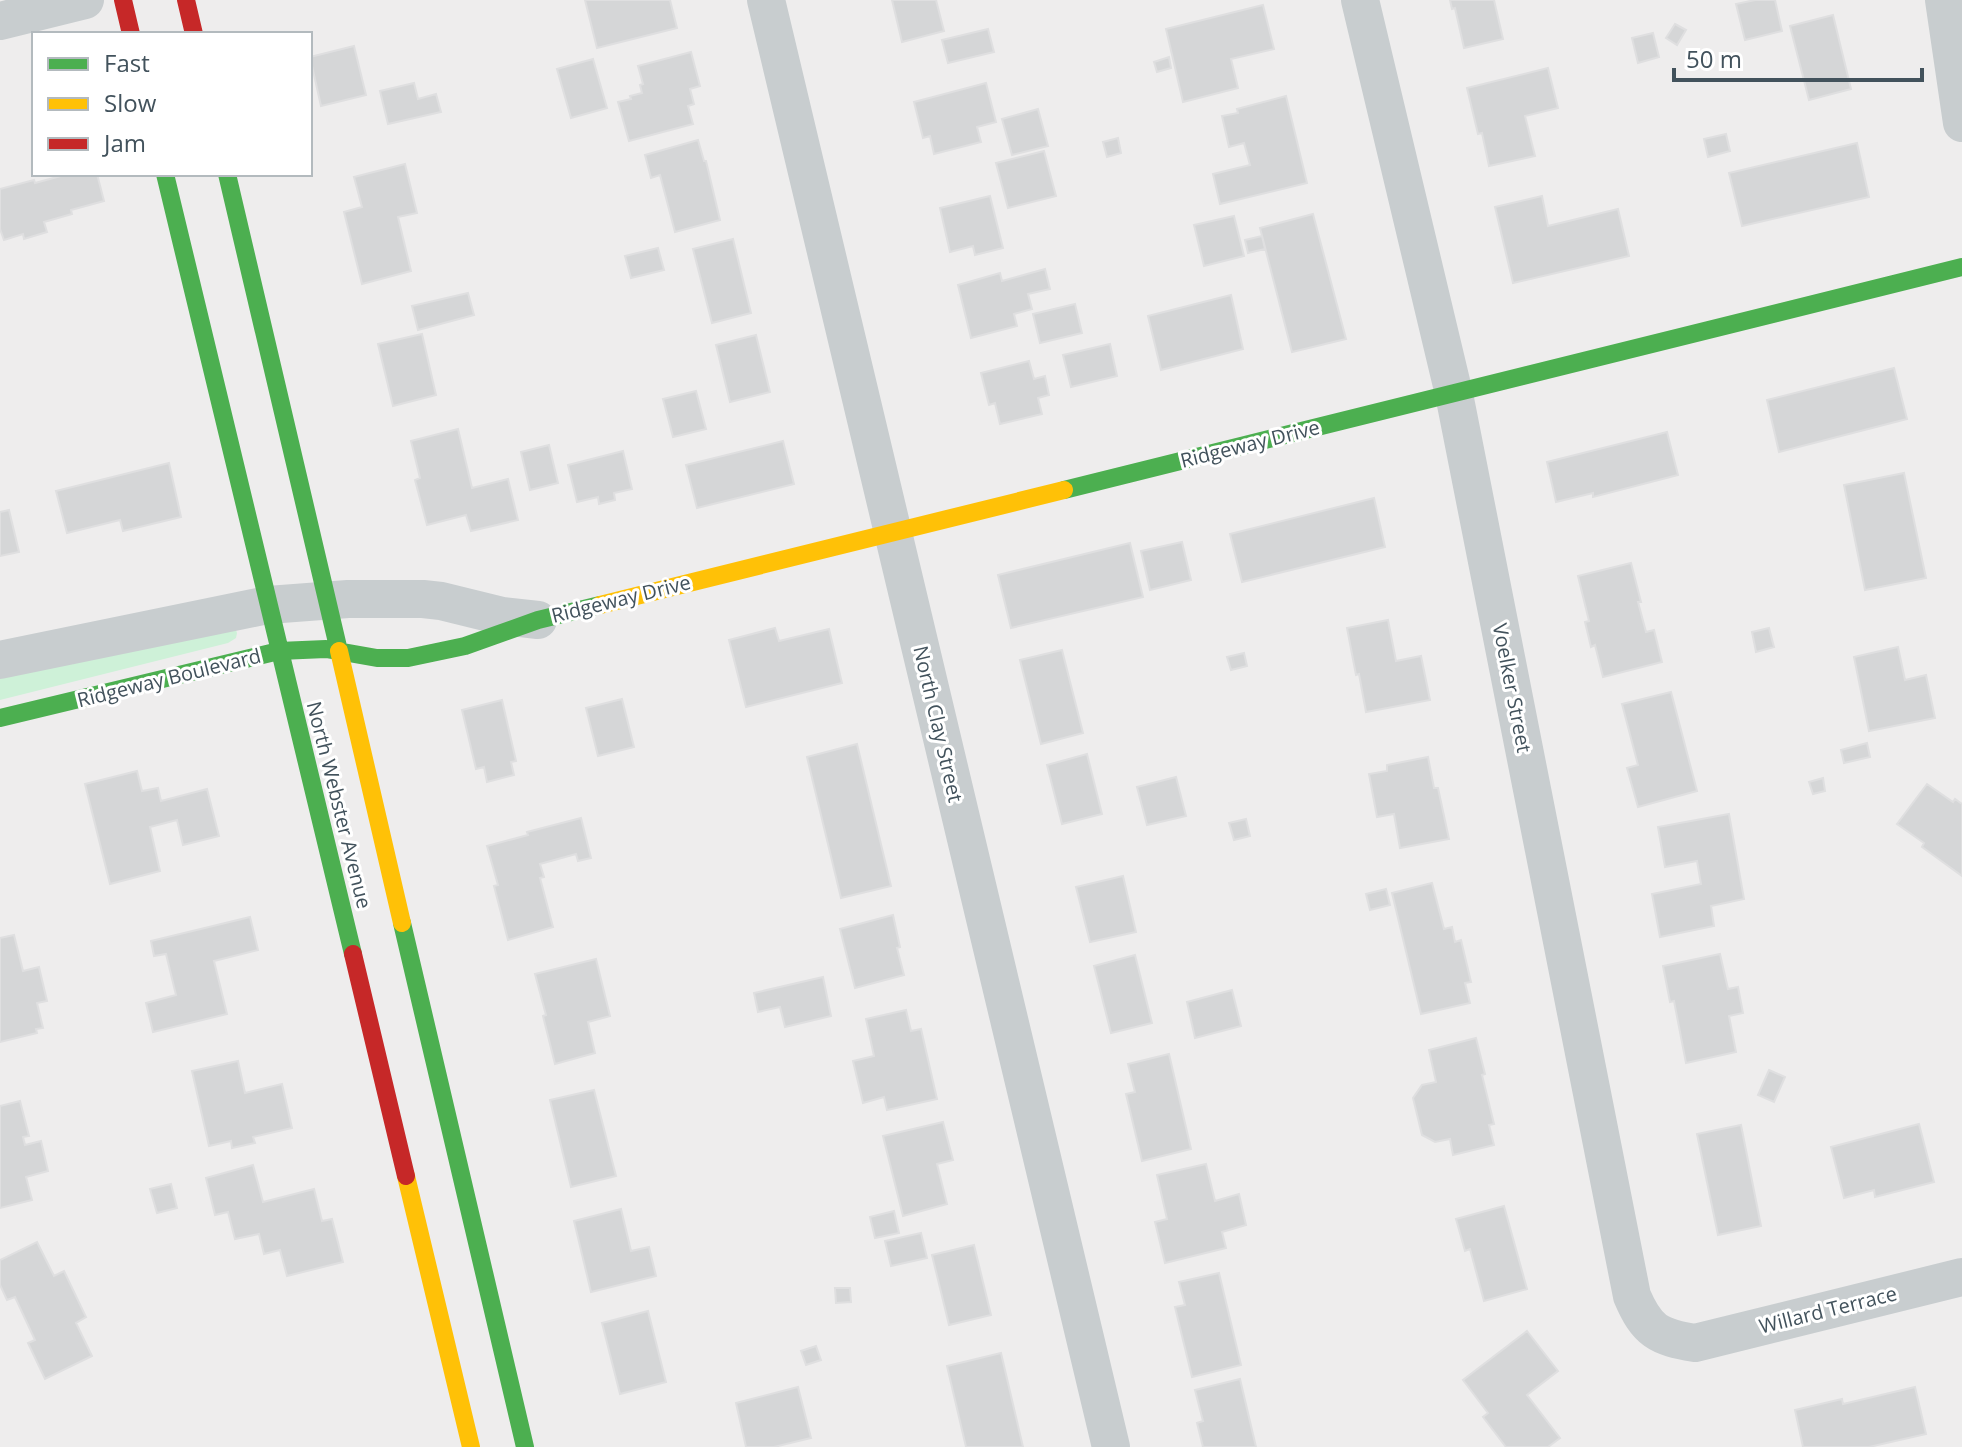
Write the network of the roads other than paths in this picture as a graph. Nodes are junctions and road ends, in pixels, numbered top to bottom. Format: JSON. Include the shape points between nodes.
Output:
{"nodes":[{"id":1,"x":85,"y":0,"type":"edge"},
{"id":2,"x":123,"y":0,"type":"edge"},
{"id":3,"x":186,"y":0,"type":"edge"},
{"id":4,"x":766,"y":0,"type":"edge"},
{"id":5,"x":1360,"y":0,"type":"edge"},
{"id":6,"x":1944,"y":0,"type":"edge"},
{"id":7,"x":0,"y":21,"type":"edge"},
{"id":8,"x":131,"y":32,"type":"edge"},
{"id":9,"x":194,"y":32,"type":"edge"},
{"id":10,"x":1962,"y":123,"type":"edge"},
{"id":11,"x":165,"y":176,"type":"edge"},
{"id":12,"x":227,"y":176,"type":"edge"},
{"id":13,"x":1962,"y":267,"type":"edge"},
{"id":14,"x":1454,"y":394,"type":"junction"},
{"id":15,"x":893,"y":533,"type":"junction"},
{"id":16,"x":327,"y":600,"type":"junction"},
{"id":17,"x":268,"y":605,"type":"junction"},
{"id":18,"x":538,"y":620,"type":"junction"},
{"id":19,"x":279,"y":651,"type":"junction"},
{"id":20,"x":339,"y":651,"type":"junction"},
{"id":21,"x":0,"y":660,"type":"edge"},
{"id":22,"x":0,"y":718,"type":"edge"},
{"id":23,"x":1962,"y":1277,"type":"edge"},
{"id":24,"x":1695,"y":1343,"type":"joint"},
{"id":25,"x":471,"y":1447,"type":"edge"},
{"id":26,"x":525,"y":1447,"type":"edge"},
{"id":27,"x":1111,"y":1447,"type":"edge"}],
"edges":[{"from":1,"to":7,"type":"street"},
{"from":2,"to":8,"type":"main road"},
{"from":3,"to":9,"type":"main road"},
{"from":4,"to":15,"type":"street","name":"North Clay Street"},
{"from":5,"to":14,"type":"street","name":"Voelker Street"},
{"from":6,"to":10,"type":"street"},
{"from":11,"to":17,"type":"main road","name":"North Webster Avenue"},
{"from":12,"to":16,"type":"main road","name":"North Webster Avenue"},
{"from":13,"to":14,"type":"main road","name":"Ridgeway Drive"},
{"from":14,"to":15,"type":"main road","name":"Ridgeway Drive"},
{"from":14,"to":24,"type":"street","name":"Voelker Street","via":[[1632,1296],[1649,1325],[1670,1339]]},
{"from":15,"to":18,"type":"main road","name":"Ridgeway Drive"},
{"from":15,"to":27,"type":"street","name":"North Clay Street"},
{"from":16,"to":17,"type":"street"},
{"from":16,"to":18,"type":"street","name":"Ridgeway Drive","via":[[423,599]]},
{"from":16,"to":20,"type":"main road","name":"North Webster Avenue"},
{"from":17,"to":19,"type":"main road","name":"North Webster Avenue"},
{"from":17,"to":21,"type":"street"},
{"from":18,"to":20,"type":"main road","name":"Ridgeway Drive","via":[[410,658]]},
{"from":19,"to":20,"type":"main road","name":"Ridgeway Boulevard"},
{"from":19,"to":22,"type":"main road","name":"Ridgeway Boulevard"},
{"from":19,"to":25,"type":"main road","name":"North Webster Avenue"},
{"from":20,"to":26,"type":"main road","name":"North Webster Avenue"},
{"from":23,"to":24,"type":"street","name":"Willard Terrace"}]}
